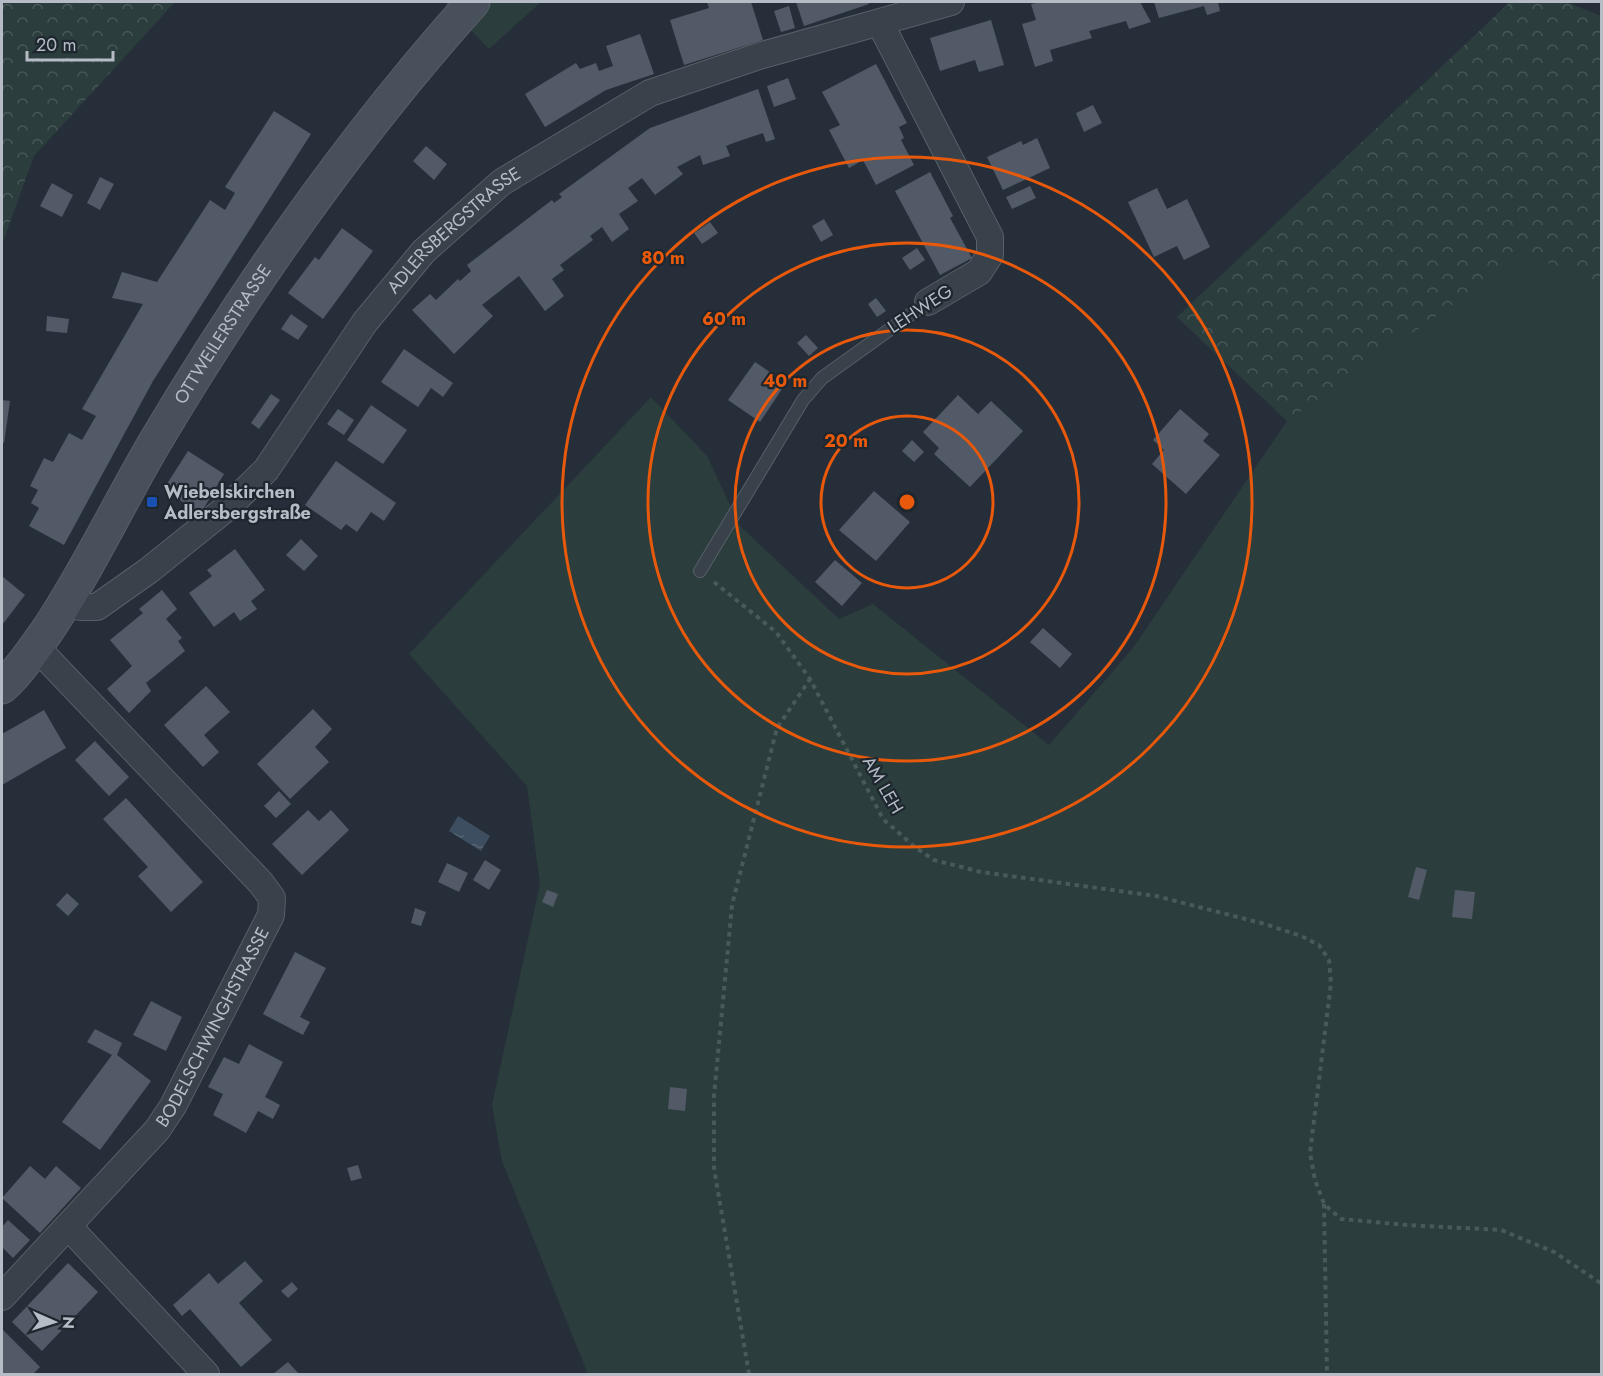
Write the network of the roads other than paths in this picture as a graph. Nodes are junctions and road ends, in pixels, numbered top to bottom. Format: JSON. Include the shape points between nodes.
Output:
{"nodes":[{"id":1,"x":473,"y":2,"type":"edge"},
{"id":2,"x":951,"y":2,"type":"edge"},
{"id":3,"x":880,"y":23,"type":"junction"},
{"id":4,"x":928,"y":302,"type":"joint"},
{"id":5,"x":700,"y":571,"type":"road end"},
{"id":6,"x":67,"y":600,"type":"junction"},
{"id":7,"x":36,"y":647,"type":"junction"},
{"id":8,"x":2,"y":687,"type":"edge"},
{"id":9,"x":68,"y":1226,"type":"junction"},
{"id":10,"x":2,"y":1297,"type":"edge"},
{"id":11,"x":206,"y":1374,"type":"edge"}],
"edges":[{"from":1,"to":6,"type":"main road","name":"OTTWEILERSTRASSE","via":[[418,63],[225,328],[154,443]]},
{"from":2,"to":3,"type":"street","name":"ADLERSBERGSTRASSE"},
{"from":3,"to":4,"type":"street","name":"LEHWEG","via":[[990,237],[990,255],[979,272]]},
{"from":3,"to":6,"type":"street","name":"ADLERSBERGSTRASSE","via":[[759,56],[650,93],[502,182],[424,252],[372,313],[266,470],[229,507],[97,607],[80,607]]},
{"from":4,"to":5,"type":"lane","name":"LEHWEG","via":[[822,378],[803,400]]},
{"from":6,"to":7,"type":"main road","name":"OTTWEILERSTRASSE"},
{"from":7,"to":8,"type":"main road","name":"OTTWEILERSTRASSE"},
{"from":7,"to":9,"type":"street","name":"BODELSCHWINGHSTRASSE","via":[[272,898],[271,915],[173,1106],[157,1130]]},
{"from":9,"to":10,"type":"street","name":"BODELSCHWINGHSTRASSE"},
{"from":9,"to":11,"type":"street"}]}
